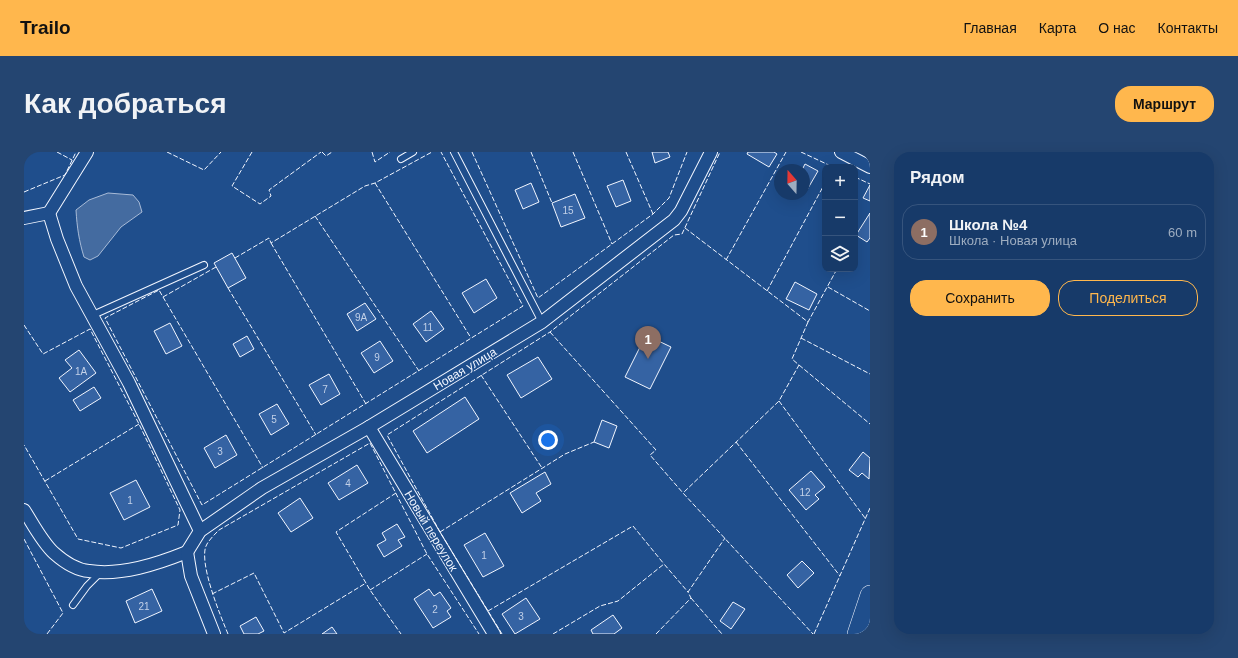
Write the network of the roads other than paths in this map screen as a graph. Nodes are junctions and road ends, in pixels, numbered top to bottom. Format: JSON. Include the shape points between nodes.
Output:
{"nodes":[{"id":1,"x":87,"y":152,"type":"edge"},
{"id":2,"x":413,"y":152,"type":"edge"},
{"id":3,"x":454,"y":152,"type":"edge"},
{"id":4,"x":711,"y":152,"type":"edge"},
{"id":5,"x":840,"y":152,"type":"edge"},
{"id":6,"x":401,"y":159,"type":"dead end"},
{"id":7,"x":870,"y":167,"type":"edge"},
{"id":8,"x":49,"y":213,"type":"junction"},
{"id":9,"x":24,"y":218,"type":"edge"},
{"id":10,"x":204,"y":265,"type":"dead end"},
{"id":11,"x":93,"y":315,"type":"junction"},
{"id":12,"x":542,"y":322,"type":"junction"},
{"id":13,"x":369,"y":427,"type":"junction"},
{"id":14,"x":24,"y":510,"type":"edge"},
{"id":15,"x":200,"y":531,"type":"junction"},
{"id":16,"x":186,"y":552,"type":"junction"},
{"id":17,"x":102,"y":571,"type":"junction"},
{"id":18,"x":870,"y":595,"type":"edge"},
{"id":19,"x":73,"y":605,"type":"dead end"},
{"id":20,"x":214,"y":634,"type":"edge"},
{"id":21,"x":494,"y":634,"type":"edge"},
{"id":22,"x":857,"y":634,"type":"edge"}],
"edges":[{"from":1,"to":8,"type":"street"},
{"from":2,"to":6,"type":"lane"},
{"from":3,"to":12,"type":"lane"},
{"from":4,"to":12,"type":"street","name":"Новая улица","via":[[681,212],[674,220]]},
{"from":5,"to":7,"type":"street"},
{"from":8,"to":9,"type":"street"},
{"from":8,"to":11,"type":"street","via":[[56,239],[76,286]]},
{"from":10,"to":11,"type":"lane"},
{"from":11,"to":15,"type":"street"},
{"from":12,"to":13,"type":"street","name":"Новая улица"},
{"from":13,"to":15,"type":"street","name":"Новая улица","via":[[262,488]]},
{"from":13,"to":21,"type":"street","name":"Новый переулок"},
{"from":14,"to":17,"type":"street","via":[[53,552],[69,564],[88,571]]},
{"from":15,"to":16,"type":"street","name":"Новая улица"},
{"from":16,"to":17,"type":"street","via":[[144,567]]},
{"from":16,"to":20,"type":"street","via":[[191,576]]},
{"from":17,"to":19,"type":"lane"},
{"from":18,"to":22,"type":"main road"}]}
